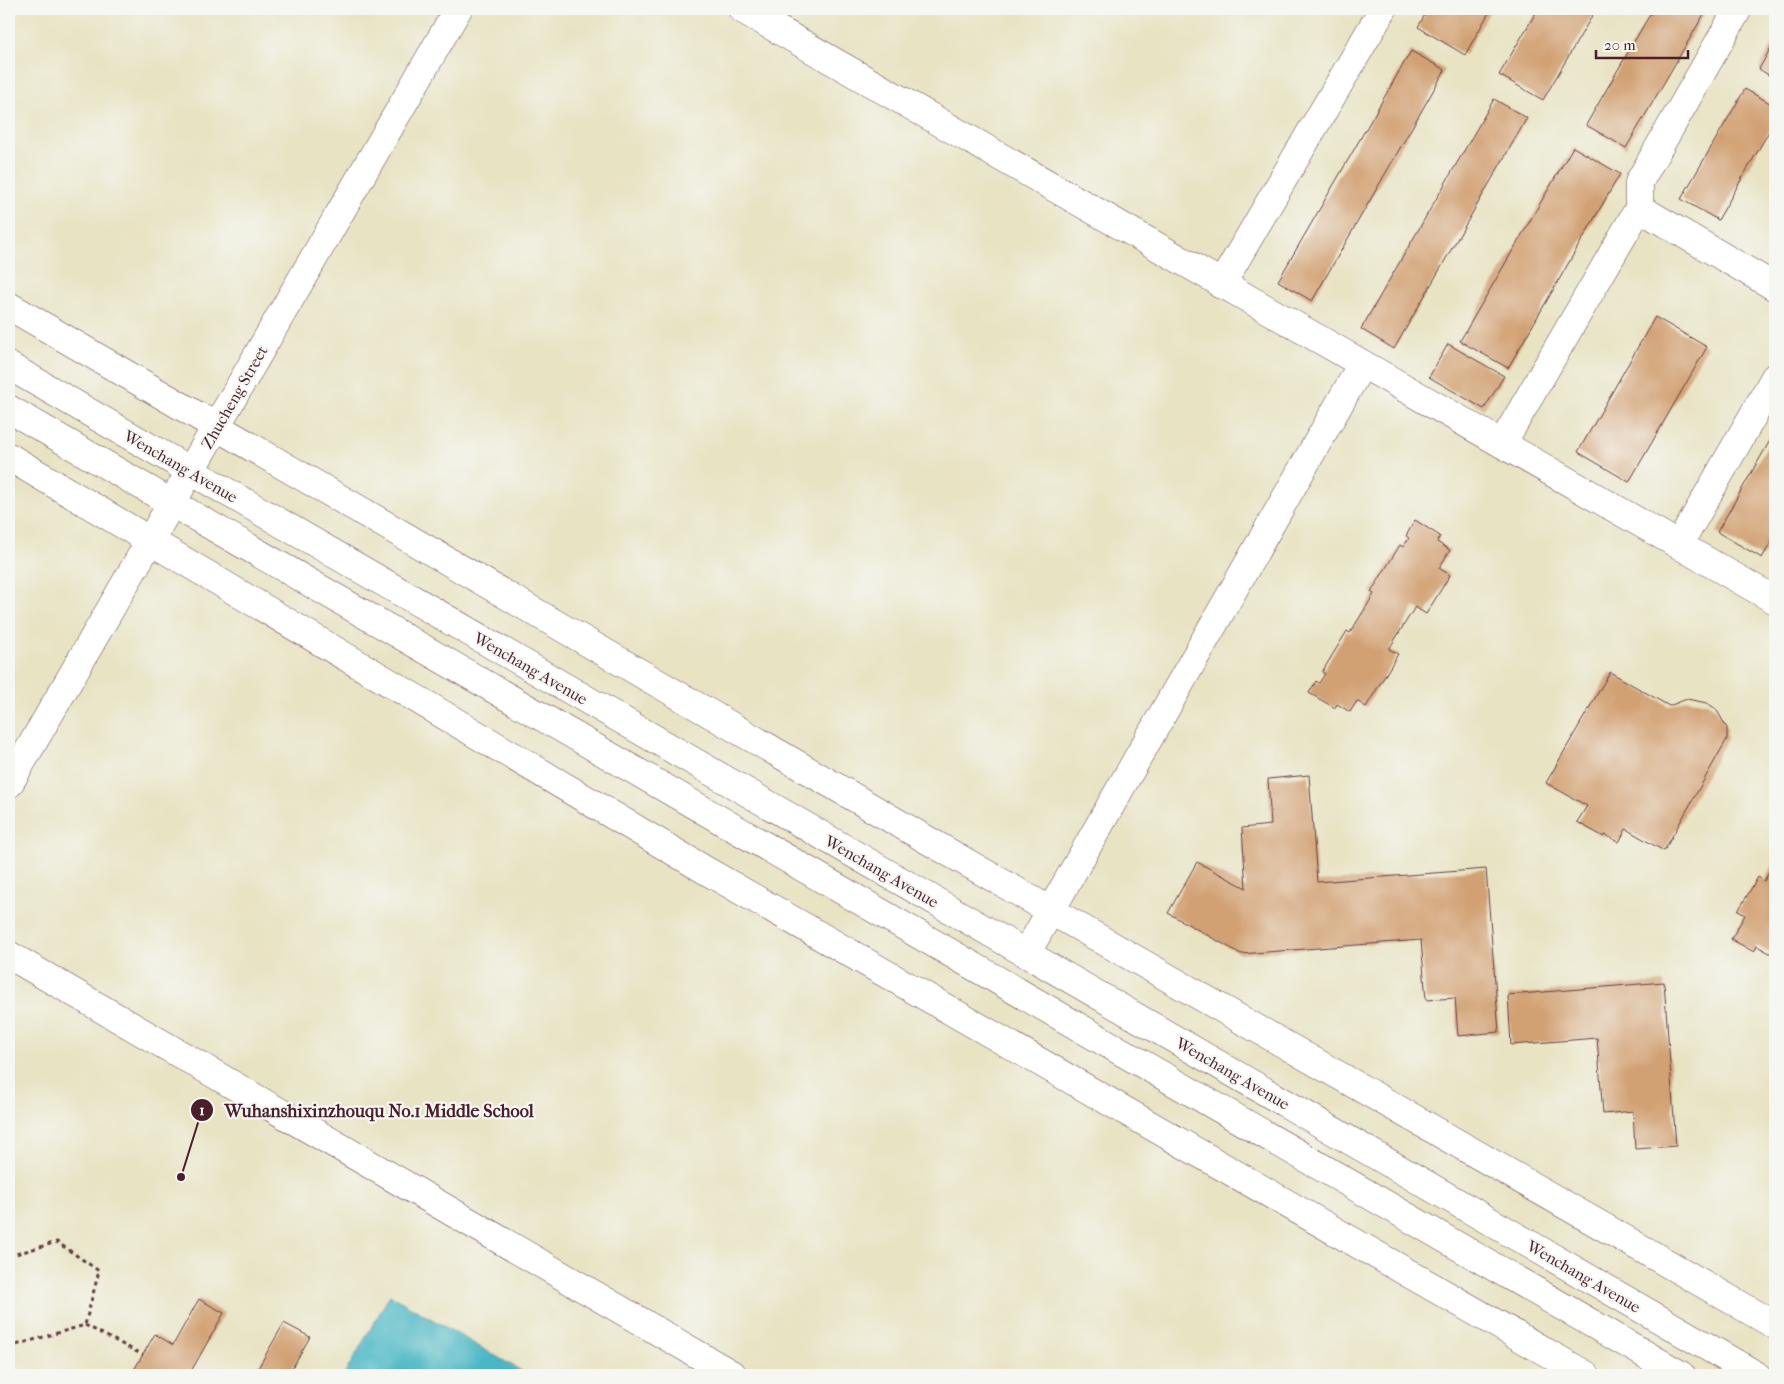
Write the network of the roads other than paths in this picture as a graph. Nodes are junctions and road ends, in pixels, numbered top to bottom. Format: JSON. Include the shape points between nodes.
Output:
{"nodes":[{"id":1,"x":458,"y":9,"type":"edge"},
{"id":2,"x":742,"y":9,"type":"edge"},
{"id":3,"x":1383,"y":9,"type":"edge"},
{"id":4,"x":1738,"y":9,"type":"edge"},
{"id":5,"x":1639,"y":208,"type":"junction"},
{"id":6,"x":1221,"y":284,"type":"junction"},
{"id":7,"x":1775,"y":287,"type":"edge"},
{"id":8,"x":9,"y":306,"type":"edge"},
{"id":9,"x":1362,"y":364,"type":"junction"},
{"id":10,"x":9,"y":366,"type":"edge"},
{"id":11,"x":1775,"y":377,"type":"edge"},
{"id":12,"x":9,"y":409,"type":"edge"},
{"id":13,"x":216,"y":427,"type":"junction"},
{"id":14,"x":1502,"y":444,"type":"junction"},
{"id":15,"x":9,"y":457,"type":"edge"},
{"id":16,"x":190,"y":471,"type":"junction"},
{"id":17,"x":172,"y":503,"type":"junction"},
{"id":18,"x":150,"y":541,"type":"junction"},
{"id":19,"x":1678,"y":545,"type":"junction"},
{"id":20,"x":1775,"y":600,"type":"edge"},
{"id":21,"x":9,"y":784,"type":"edge"},
{"id":22,"x":1050,"y":910,"type":"junction"},
{"id":23,"x":1026,"y":954,"type":"junction"},
{"id":24,"x":9,"y":955,"type":"edge"},
{"id":25,"x":1775,"y":1325,"type":"edge"},
{"id":26,"x":733,"y":1375,"type":"edge"},
{"id":27,"x":1586,"y":1375,"type":"edge"},
{"id":28,"x":1681,"y":1375,"type":"edge"},
{"id":29,"x":1756,"y":1375,"type":"edge"}],
"edges":[{"from":1,"to":13,"type":"street","name":"Zhucheng Street"},
{"from":2,"to":6,"type":"street"},
{"from":3,"to":6,"type":"street"},
{"from":4,"to":5,"type":"street","via":[[1639,182]]},
{"from":5,"to":7,"type":"street"},
{"from":5,"to":14,"type":"street"},
{"from":6,"to":9,"type":"street"},
{"from":8,"to":13,"type":"street"},
{"from":9,"to":14,"type":"street"},
{"from":9,"to":22,"type":"street"},
{"from":10,"to":16,"type":"street","name":"Wenchang Avenue"},
{"from":11,"to":19,"type":"street"},
{"from":12,"to":17,"type":"street"},
{"from":13,"to":16,"type":"street","name":"Zhucheng Street"},
{"from":13,"to":22,"type":"street"},
{"from":14,"to":19,"type":"street"},
{"from":15,"to":18,"type":"street"},
{"from":16,"to":17,"type":"street","name":"Zhucheng Street"},
{"from":16,"to":23,"type":"street","name":"Wenchang Avenue"},
{"from":17,"to":18,"type":"street","name":"Zhucheng Street"},
{"from":17,"to":28,"type":"street"},
{"from":18,"to":21,"type":"street","name":"Zhucheng Street"},
{"from":18,"to":27,"type":"street","via":[[705,870]]},
{"from":19,"to":20,"type":"street"},
{"from":22,"to":23,"type":"street"},
{"from":22,"to":25,"type":"street"},
{"from":23,"to":29,"type":"street","name":"Wenchang Avenue"},
{"from":24,"to":26,"type":"street"}]}
